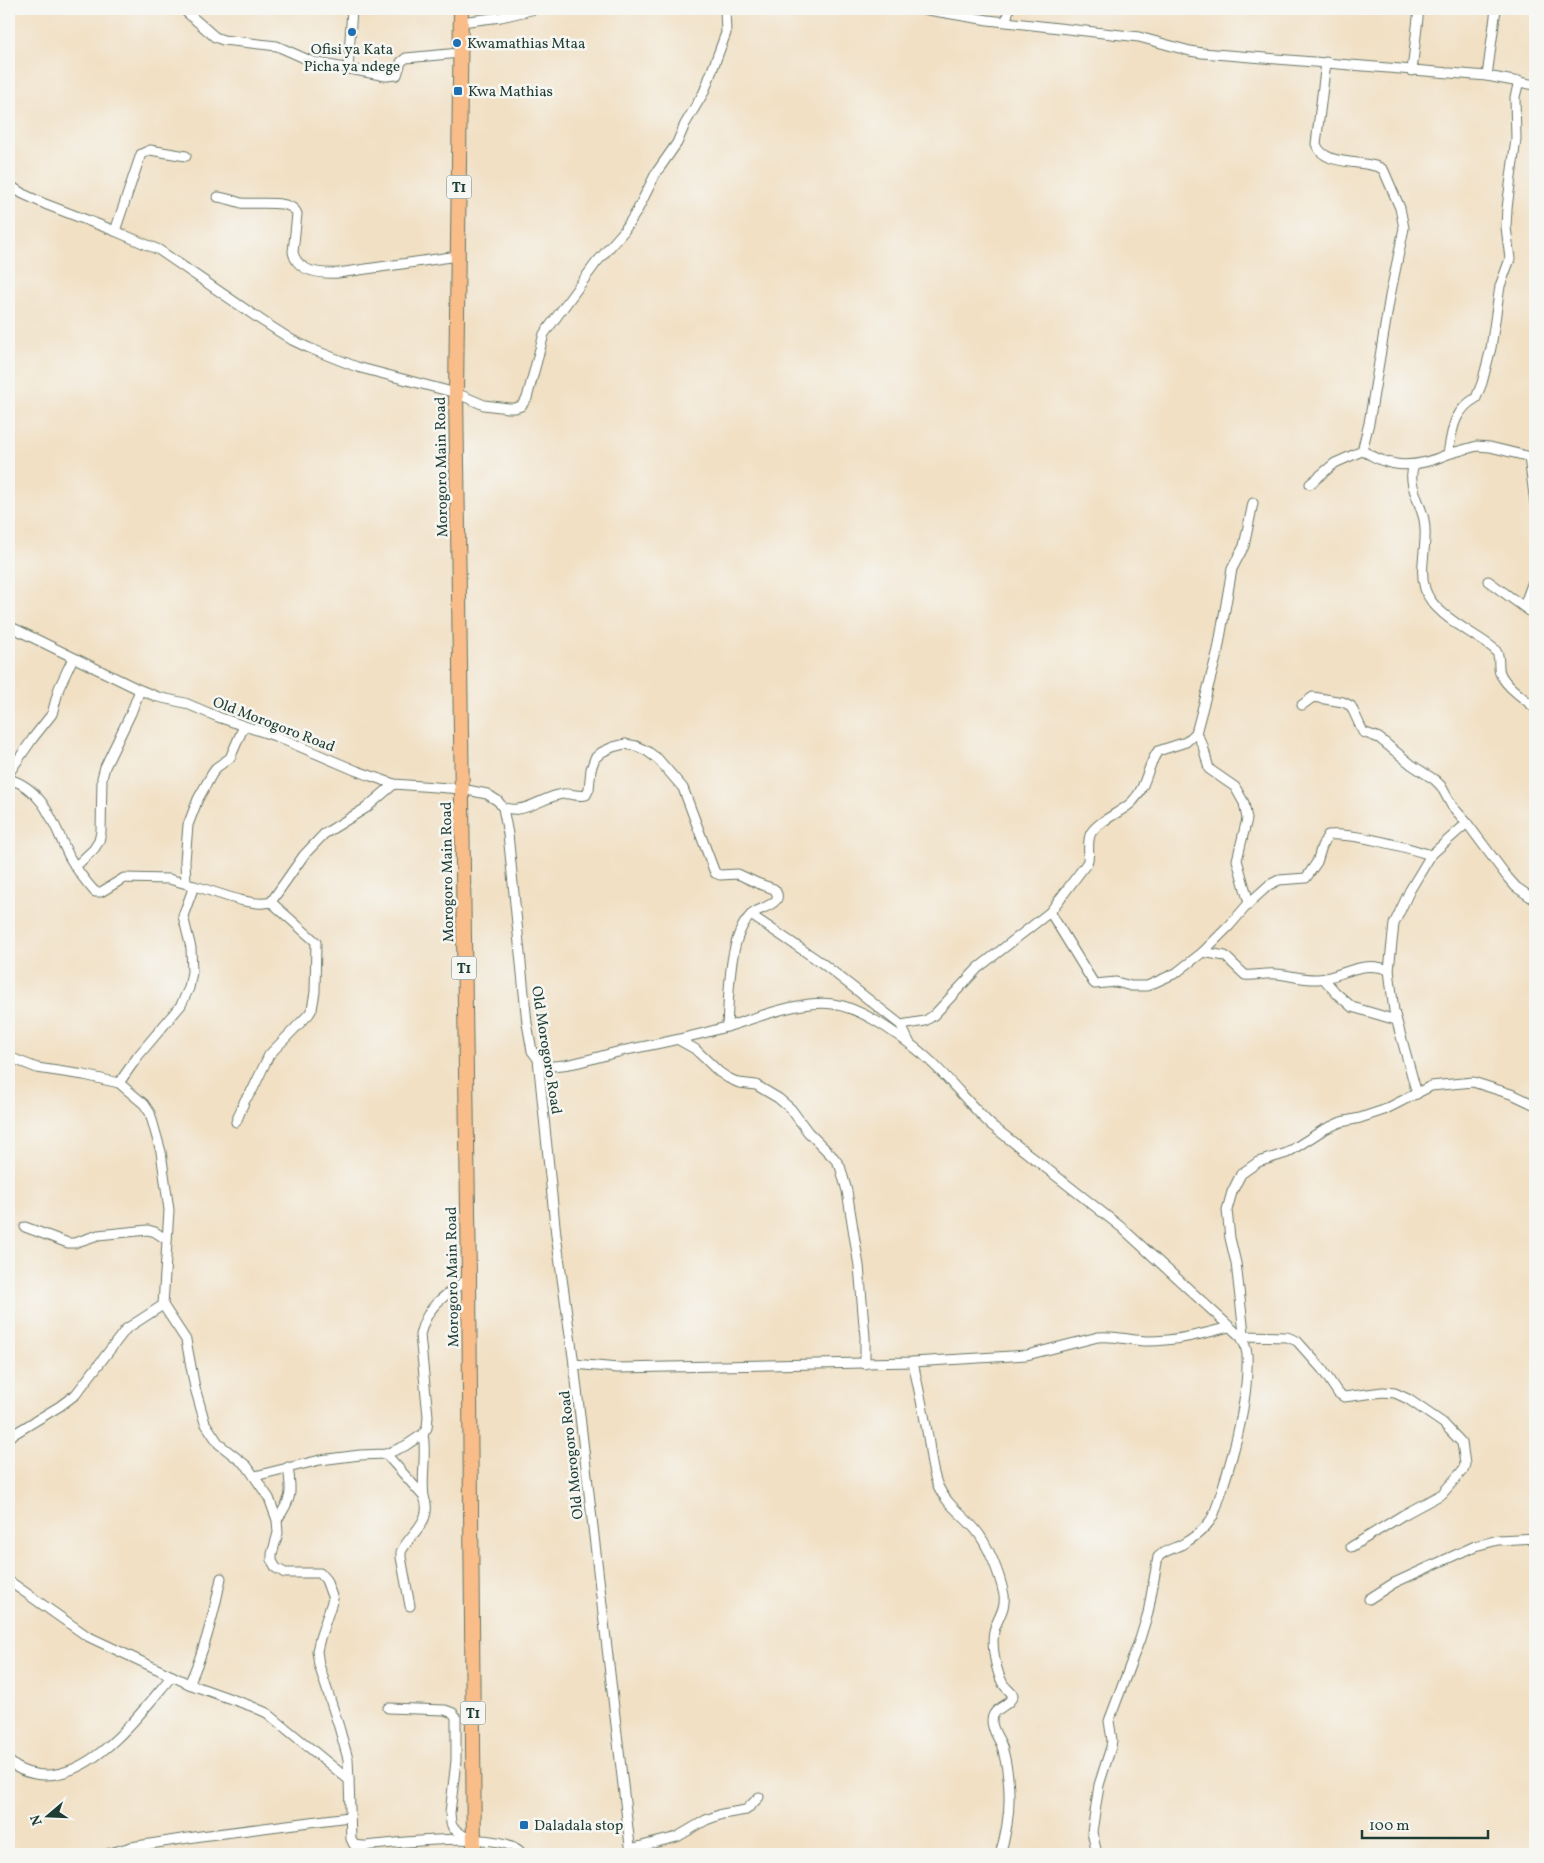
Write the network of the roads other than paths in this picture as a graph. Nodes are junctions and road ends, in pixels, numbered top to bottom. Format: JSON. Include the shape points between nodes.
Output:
{"nodes":[{"id":1,"x":183,"y":9,"type":"edge"},
{"id":2,"x":352,"y":9,"type":"edge"},
{"id":3,"x":535,"y":9,"type":"edge"},
{"id":4,"x":725,"y":9,"type":"edge"},
{"id":5,"x":922,"y":9,"type":"edge"},
{"id":6,"x":1009,"y":9,"type":"edge"},
{"id":7,"x":1419,"y":9,"type":"edge"},
{"id":8,"x":1496,"y":9,"type":"edge"},
{"id":9,"x":461,"y":15,"type":"edge"},
{"id":10,"x":1006,"y":21,"type":"junction"},
{"id":11,"x":460,"y":52,"type":"junction"},
{"id":12,"x":1326,"y":62,"type":"junction"},
{"id":13,"x":348,"y":69,"type":"junction"},
{"id":14,"x":1412,"y":71,"type":"junction"},
{"id":15,"x":1487,"y":76,"type":"junction"},
{"id":16,"x":1519,"y":81,"type":"junction"},
{"id":17,"x":1535,"y":85,"type":"edge"},
{"id":18,"x":186,"y":156,"type":"dead end"},
{"id":19,"x":9,"y":185,"type":"edge"},
{"id":20,"x":218,"y":197,"type":"dead end"},
{"id":21,"x":114,"y":231,"type":"junction"},
{"id":22,"x":458,"y":256,"type":"junction"},
{"id":23,"x":456,"y":394,"type":"junction"},
{"id":24,"x":1362,"y":451,"type":"junction"},
{"id":25,"x":1448,"y":454,"type":"junction"},
{"id":26,"x":1532,"y":458,"type":"edge"},
{"id":27,"x":1414,"y":465,"type":"junction"},
{"id":28,"x":1310,"y":484,"type":"dead end"},
{"id":29,"x":1254,"y":503,"type":"dead end"},
{"id":30,"x":1535,"y":503,"type":"edge"},
{"id":31,"x":1535,"y":576,"type":"edge"},
{"id":32,"x":1488,"y":581,"type":"dead end"},
{"id":33,"x":1524,"y":606,"type":"junction"},
{"id":34,"x":1535,"y":615,"type":"edge"},
{"id":35,"x":9,"y":626,"type":"edge"},
{"id":36,"x":73,"y":658,"type":"junction"},
{"id":37,"x":140,"y":690,"type":"junction"},
{"id":38,"x":1302,"y":705,"type":"dead end"},
{"id":39,"x":1535,"y":708,"type":"edge"},
{"id":40,"x":244,"y":726,"type":"junction"},
{"id":41,"x":1196,"y":733,"type":"junction"},
{"id":42,"x":9,"y":773,"type":"edge"},
{"id":43,"x":9,"y":779,"type":"edge"},
{"id":44,"x":394,"y":784,"type":"junction"},
{"id":45,"x":462,"y":789,"type":"junction"},
{"id":46,"x":503,"y":808,"type":"junction"},
{"id":47,"x":1467,"y":823,"type":"junction"},
{"id":48,"x":1431,"y":855,"type":"junction"},
{"id":49,"x":75,"y":867,"type":"junction"},
{"id":50,"x":190,"y":885,"type":"junction"},
{"id":51,"x":1535,"y":900,"type":"edge"},
{"id":52,"x":271,"y":902,"type":"junction"},
{"id":53,"x":1249,"y":903,"type":"junction"},
{"id":54,"x":1050,"y":912,"type":"junction"},
{"id":55,"x":751,"y":915,"type":"junction"},
{"id":56,"x":1203,"y":952,"type":"junction"},
{"id":57,"x":1389,"y":970,"type":"junction"},
{"id":58,"x":1324,"y":978,"type":"junction"},
{"id":59,"x":1396,"y":1020,"type":"junction"},
{"id":60,"x":901,"y":1025,"type":"junction"},
{"id":61,"x":727,"y":1026,"type":"junction"},
{"id":62,"x":679,"y":1040,"type":"junction"},
{"id":63,"x":910,"y":1044,"type":"junction"},
{"id":64,"x":9,"y":1057,"type":"edge"},
{"id":65,"x":538,"y":1058,"type":"junction"},
{"id":66,"x":118,"y":1083,"type":"junction"},
{"id":67,"x":1417,"y":1094,"type":"junction"},
{"id":68,"x":1535,"y":1105,"type":"edge"},
{"id":69,"x":236,"y":1122,"type":"dead end"},
{"id":70,"x":25,"y":1226,"type":"dead end"},
{"id":71,"x":167,"y":1240,"type":"junction"},
{"id":72,"x":468,"y":1278,"type":"junction"},
{"id":73,"x":163,"y":1305,"type":"junction"},
{"id":74,"x":1229,"y":1327,"type":"junction"},
{"id":75,"x":1245,"y":1340,"type":"junction"},
{"id":76,"x":913,"y":1362,"type":"junction"},
{"id":77,"x":574,"y":1364,"type":"junction"},
{"id":78,"x":865,"y":1364,"type":"junction"},
{"id":79,"x":423,"y":1434,"type":"junction"},
{"id":80,"x":9,"y":1437,"type":"edge"},
{"id":81,"x":386,"y":1454,"type":"junction"},
{"id":82,"x":288,"y":1467,"type":"junction"},
{"id":83,"x":255,"y":1476,"type":"junction"},
{"id":84,"x":424,"y":1497,"type":"junction"},
{"id":85,"x":277,"y":1520,"type":"junction"},
{"id":86,"x":1535,"y":1538,"type":"edge"},
{"id":87,"x":1351,"y":1547,"type":"dead end"},
{"id":88,"x":222,"y":1578,"type":"dead end"},
{"id":89,"x":9,"y":1581,"type":"edge"},
{"id":90,"x":1369,"y":1599,"type":"dead end"},
{"id":91,"x":410,"y":1606,"type":"dead end"},
{"id":92,"x":172,"y":1676,"type":"junction"},
{"id":93,"x":189,"y":1684,"type":"junction"},
{"id":94,"x":388,"y":1708,"type":"dead end"},
{"id":95,"x":9,"y":1761,"type":"edge"},
{"id":96,"x":349,"y":1780,"type":"junction"},
{"id":97,"x":759,"y":1797,"type":"dead end"},
{"id":98,"x":349,"y":1817,"type":"junction"},
{"id":99,"x":471,"y":1839,"type":"junction"},
{"id":100,"x":631,"y":1851,"type":"edge"},
{"id":101,"x":107,"y":1854,"type":"edge"},
{"id":102,"x":474,"y":1854,"type":"edge"},
{"id":103,"x":522,"y":1854,"type":"edge"},
{"id":104,"x":1000,"y":1854,"type":"edge"},
{"id":105,"x":1097,"y":1854,"type":"edge"}],
"edges":[{"from":1,"to":13,"type":"street","via":[[223,40],[276,46],[313,62]]},
{"from":2,"to":13,"type":"street"},
{"from":3,"to":9,"type":"street","via":[[510,15]]},
{"from":4,"to":23,"type":"street","via":[[726,33],[704,92],[624,231],[544,334],[528,398],[521,406],[508,408],[484,405]]},
{"from":5,"to":10,"type":"street"},
{"from":6,"to":10,"type":"street"},
{"from":7,"to":14,"type":"street"},
{"from":8,"to":15,"type":"street"},
{"from":9,"to":11,"type":"highway","name":"Morogoro Main Road","number":"T1"},
{"from":10,"to":12,"type":"street","via":[[1139,37],[1196,52]]},
{"from":11,"to":13,"type":"street","via":[[406,58],[395,76]]},
{"from":11,"to":22,"type":"highway","name":"Morogoro Main Road","number":"T1"},
{"from":12,"to":14,"type":"street"},
{"from":12,"to":24,"type":"street","via":[[1316,144],[1318,150],[1326,156],[1381,168],[1400,208],[1404,228]]},
{"from":14,"to":15,"type":"street"},
{"from":15,"to":16,"type":"street"},
{"from":16,"to":17,"type":"street"},
{"from":16,"to":25,"type":"street","via":[[1507,208],[1509,264],[1500,286],[1482,383],[1476,398],[1460,411],[1452,430]]},
{"from":18,"to":21,"type":"street","via":[[144,151]]},
{"from":19,"to":21,"type":"street","via":[[45,204]]},
{"from":20,"to":22,"type":"street","via":[[291,206],[297,214],[294,258],[307,269],[321,273]]},
{"from":21,"to":23,"type":"street","via":[[159,250],[292,340],[357,366]]},
{"from":22,"to":23,"type":"highway","name":"Morogoro Main Road","number":"T1"},
{"from":23,"to":45,"type":"highway","name":"Morogoro Main Road","number":"T1"},
{"from":24,"to":27,"type":"street","via":[[1386,462]]},
{"from":24,"to":28,"type":"street","via":[[1335,463]]},
{"from":25,"to":26,"type":"street","via":[[1476,446]]},
{"from":25,"to":27,"type":"street"},
{"from":26,"to":30,"type":"street"},
{"from":27,"to":39,"type":"street","via":[[1412,475],[1425,528],[1422,566],[1430,600],[1455,623],[1495,649],[1500,674]]},
{"from":29,"to":41,"type":"street","via":[[1244,546],[1232,569],[1218,650]]},
{"from":31,"to":33,"type":"street"},
{"from":32,"to":33,"type":"street"},
{"from":33,"to":34,"type":"street"},
{"from":35,"to":36,"type":"street","name":"Old Morogoro Road"},
{"from":36,"to":37,"type":"street","name":"Old Morogoro Road"},
{"from":36,"to":42,"type":"street","via":[[59,688],[52,714]]},
{"from":37,"to":40,"type":"street","name":"Old Morogoro Road"},
{"from":37,"to":49,"type":"street","via":[[102,778],[99,841]]},
{"from":38,"to":47,"type":"street","via":[[1313,697],[1351,706],[1363,732],[1379,738],[1436,780]]},
{"from":40,"to":44,"type":"street","name":"Old Morogoro Road"},
{"from":40,"to":50,"type":"street","via":[[230,758],[212,774],[188,825],[185,861]]},
{"from":41,"to":53,"type":"street","via":[[1209,768],[1235,787],[1244,803],[1247,819],[1237,860]]},
{"from":41,"to":54,"type":"street","via":[[1186,742],[1158,751],[1137,797],[1094,830],[1089,839],[1087,863]]},
{"from":43,"to":49,"type":"street","via":[[39,798]]},
{"from":44,"to":45,"type":"street","name":"Old Morogoro Road"},
{"from":44,"to":52,"type":"street","via":[[366,808],[324,834],[304,855]]},
{"from":45,"to":46,"type":"street","name":"Old Morogoro Road","via":[[487,794]]},
{"from":45,"to":72,"type":"highway","name":"Morogoro Main Road","number":"T1"},
{"from":46,"to":55,"type":"street","via":[[519,809],[562,794],[586,795],[591,769],[602,752],[625,744],[636,746],[658,758],[679,781],[716,873],[738,874],[776,891],[778,897],[774,902]]},
{"from":46,"to":65,"type":"street","name":"Old Morogoro Road","via":[[528,1024],[532,1051]]},
{"from":47,"to":48,"type":"street"},
{"from":47,"to":51,"type":"street","via":[[1508,878]]},
{"from":48,"to":53,"type":"street","via":[[1399,846],[1328,835],[1317,862],[1306,878],[1274,882]]},
{"from":48,"to":57,"type":"street","via":[[1394,924]]},
{"from":49,"to":50,"type":"street","via":[[98,893],[124,878],[170,879]]},
{"from":50,"to":52,"type":"street","via":[[247,901]]},
{"from":50,"to":66,"type":"street","via":[[183,916],[191,948],[189,988],[181,1005]]},
{"from":52,"to":69,"type":"street","via":[[316,942],[314,999],[309,1014],[269,1055]]},
{"from":53,"to":56,"type":"street"},
{"from":54,"to":56,"type":"street","via":[[1096,984],[1116,982],[1147,986],[1176,973]]},
{"from":54,"to":60,"type":"street","via":[[978,968],[925,1022]]},
{"from":55,"to":60,"type":"street","via":[[822,962]]},
{"from":55,"to":61,"type":"street","via":[[742,927],[734,948]]},
{"from":56,"to":58,"type":"street","via":[[1225,956],[1245,975]]},
{"from":57,"to":58,"type":"street","via":[[1357,968]]},
{"from":57,"to":59,"type":"street"},
{"from":58,"to":59,"type":"street","via":[[1352,1007]]},
{"from":59,"to":67,"type":"street"},
{"from":60,"to":63,"type":"street"},
{"from":61,"to":62,"type":"street"},
{"from":61,"to":63,"type":"street","via":[[798,1006],[832,1003],[862,1014]]},
{"from":62,"to":65,"type":"street","via":[[563,1065],[546,1066]]},
{"from":62,"to":78,"type":"street","via":[[695,1049],[728,1078],[756,1085],[778,1098],[840,1166],[859,1266]]},
{"from":63,"to":74,"type":"street","via":[[990,1124],[1121,1228]]},
{"from":64,"to":66,"type":"street","via":[[37,1068]]},
{"from":65,"to":77,"type":"street","name":"Old Morogoro Road","via":[[556,1235]]},
{"from":66,"to":71,"type":"street","via":[[144,1104],[156,1130],[169,1210]]},
{"from":67,"to":68,"type":"street","via":[[1431,1086],[1474,1082]]},
{"from":67,"to":75,"type":"street","via":[[1384,1110],[1323,1130],[1287,1153],[1258,1162],[1241,1174],[1227,1210]]},
{"from":70,"to":71,"type":"street","via":[[68,1243],[98,1235],[148,1230]]},
{"from":71,"to":73,"type":"street"},
{"from":72,"to":79,"type":"street","via":[[429,1310],[423,1322],[420,1335],[428,1416]]},
{"from":72,"to":99,"type":"highway","name":"Morogoro Main Road","number":"T1"},
{"from":73,"to":80,"type":"street","via":[[126,1329],[76,1394]]},
{"from":73,"to":83,"type":"street","via":[[186,1340],[195,1388],[209,1432]]},
{"from":74,"to":75,"type":"street"},
{"from":74,"to":76,"type":"street","via":[[1194,1336],[1148,1341],[1098,1337],[1027,1355]]},
{"from":75,"to":87,"type":"street","via":[[1287,1337],[1296,1341],[1344,1397],[1395,1393],[1443,1423],[1462,1443],[1466,1464],[1442,1494]]},
{"from":75,"to":105,"type":"street","via":[[1247,1354],[1241,1418],[1212,1520],[1200,1532],[1158,1557],[1148,1613],[1109,1721],[1111,1747],[1099,1785],[1092,1832]]},
{"from":76,"to":78,"type":"street"},
{"from":76,"to":104,"type":"street","via":[[937,1484],[948,1503],[983,1540],[1004,1596],[994,1632],[994,1648],[998,1672],[1013,1695],[992,1719],[1003,1750],[1010,1788]]},
{"from":77,"to":78,"type":"street","via":[[618,1368]]},
{"from":77,"to":100,"type":"street","name":"Old Morogoro Road"},
{"from":79,"to":81,"type":"street"},
{"from":79,"to":84,"type":"street"},
{"from":81,"to":82,"type":"street","via":[[340,1457]]},
{"from":81,"to":84,"type":"street"},
{"from":82,"to":83,"type":"street"},
{"from":82,"to":85,"type":"street","via":[[290,1496]]},
{"from":83,"to":85,"type":"street","via":[[269,1498]]},
{"from":84,"to":91,"type":"street","via":[[425,1518],[401,1552]]},
{"from":85,"to":96,"type":"street","via":[[278,1534],[272,1554],[276,1568],[285,1573],[320,1573],[333,1599],[320,1638],[319,1665],[340,1727],[348,1759]]},
{"from":86,"to":90,"type":"street","via":[[1498,1540],[1475,1546],[1394,1582]]},
{"from":88,"to":93,"type":"street","via":[[200,1661]]},
{"from":89,"to":92,"type":"street","via":[[87,1636]]},
{"from":92,"to":93,"type":"street"},
{"from":92,"to":95,"type":"street","via":[[132,1722],[95,1758],[82,1766],[52,1776],[23,1772]]},
{"from":93,"to":96,"type":"street","via":[[267,1713]]},
{"from":94,"to":99,"type":"street","via":[[445,1710],[456,1717],[451,1823],[453,1828]]},
{"from":96,"to":98,"type":"street"},
{"from":97,"to":100,"type":"street","via":[[746,1810],[722,1814],[676,1837]]},
{"from":98,"to":99,"type":"street","via":[[354,1845]]},
{"from":98,"to":101,"type":"street","via":[[200,1836]]},
{"from":99,"to":102,"type":"highway","name":"Morogoro Main Road","number":"T1"},
{"from":99,"to":103,"type":"street","via":[[512,1846]]}]}
